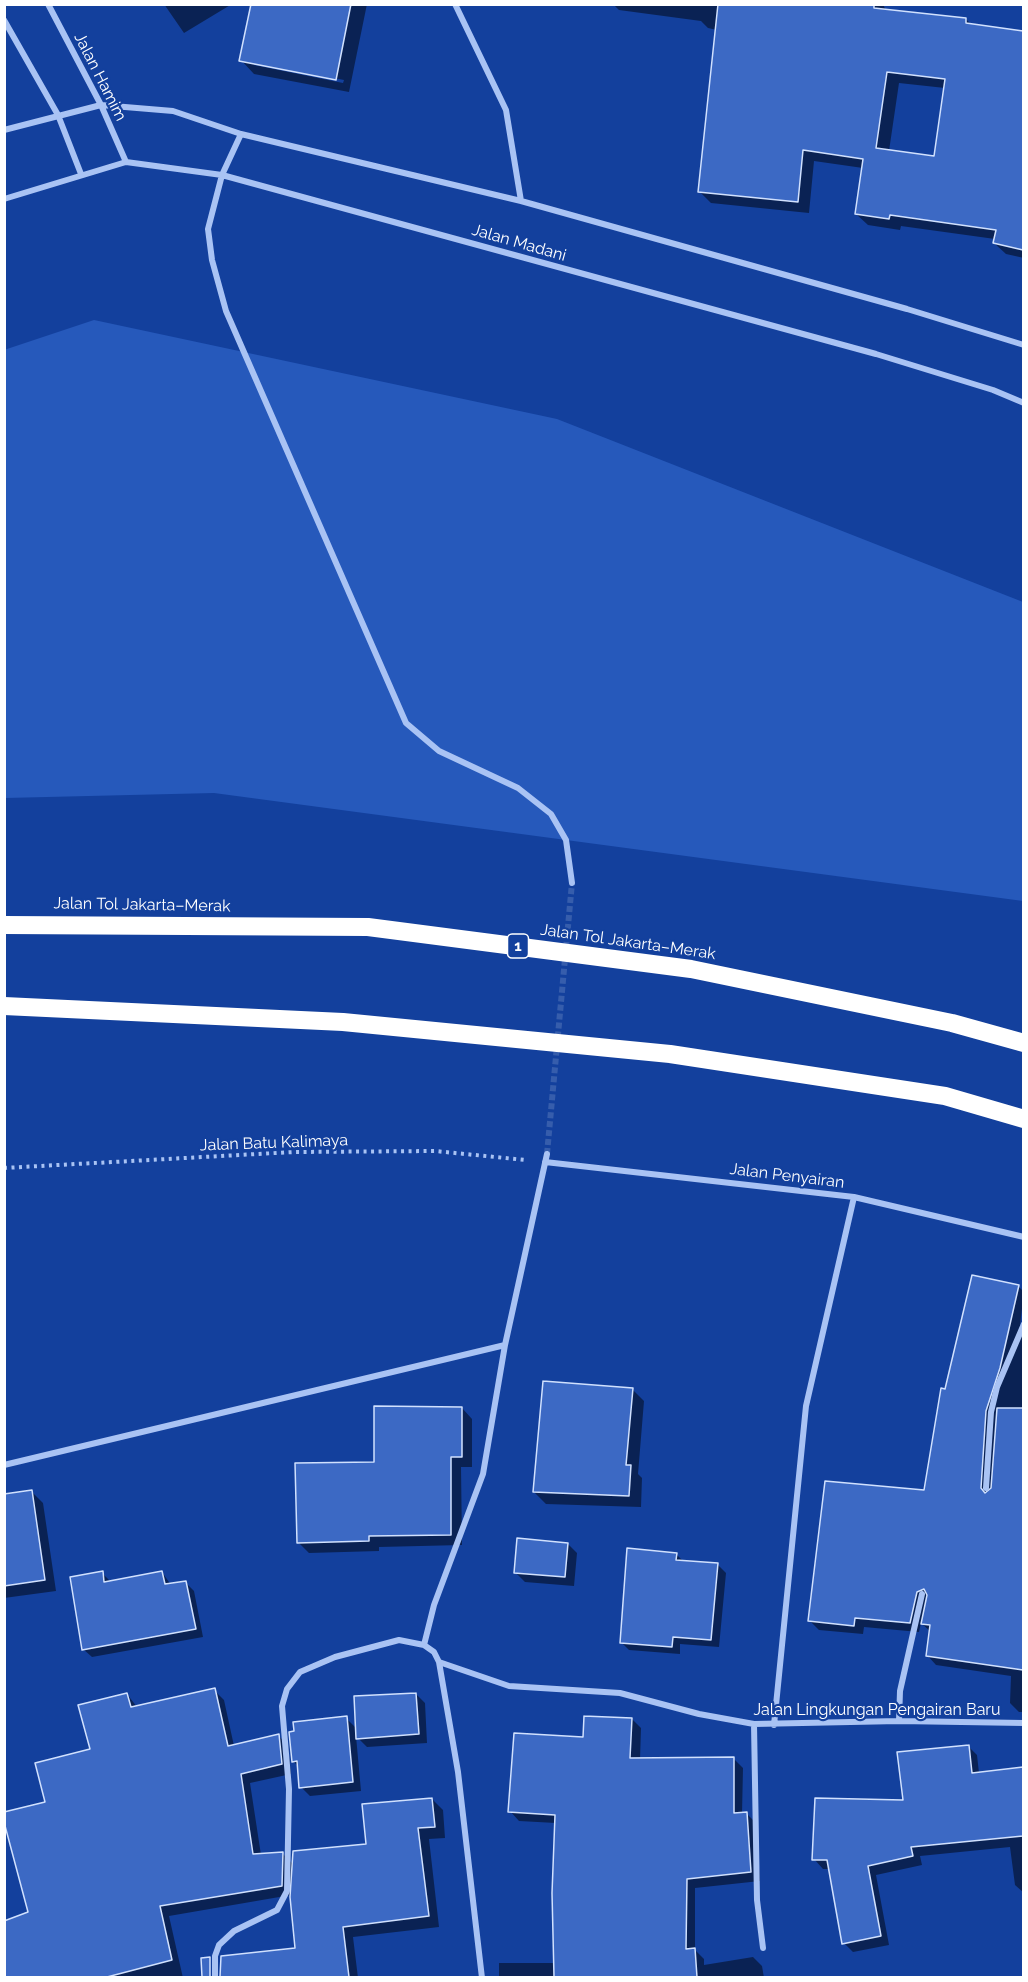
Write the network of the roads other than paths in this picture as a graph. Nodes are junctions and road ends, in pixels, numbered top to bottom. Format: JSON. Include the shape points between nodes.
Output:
{"nodes":[{"id":1,"x":48,"y":4,"type":"edge"},
{"id":2,"x":455,"y":4,"type":"edge"},
{"id":3,"x":4,"y":20,"type":"edge"},
{"id":4,"x":101,"y":105,"type":"junction"},
{"id":5,"x":58,"y":115,"type":"junction"},
{"id":6,"x":4,"y":130,"type":"edge"},
{"id":7,"x":241,"y":134,"type":"junction"},
{"id":8,"x":126,"y":162,"type":"junction"},
{"id":9,"x":81,"y":174,"type":"junction"},
{"id":10,"x":222,"y":175,"type":"junction"},
{"id":11,"x":4,"y":199,"type":"edge"},
{"id":12,"x":520,"y":201,"type":"junction"},
{"id":13,"x":1023,"y":345,"type":"edge"},
{"id":14,"x":1023,"y":403,"type":"edge"},
{"id":15,"x":572,"y":883,"type":"tunnel mouth"},
{"id":16,"x":4,"y":925,"type":"edge"},
{"id":17,"x":4,"y":1006,"type":"edge"},
{"id":18,"x":1023,"y":1043,"type":"edge"},
{"id":19,"x":1023,"y":1119,"type":"edge"},
{"id":20,"x":546,"y":1154,"type":"tunnel mouth"},
{"id":21,"x":545,"y":1162,"type":"junction"},
{"id":22,"x":854,"y":1197,"type":"junction"},
{"id":23,"x":1023,"y":1237,"type":"edge"},
{"id":24,"x":1023,"y":1324,"type":"edge"},
{"id":25,"x":505,"y":1345,"type":"junction"},
{"id":26,"x":4,"y":1465,"type":"edge"},
{"id":27,"x":986,"y":1488,"type":"dead end"},
{"id":28,"x":922,"y":1594,"type":"dead end"},
{"id":29,"x":424,"y":1645,"type":"junction"},
{"id":30,"x":439,"y":1662,"type":"junction"},
{"id":31,"x":899,"y":1721,"type":"junction"},
{"id":32,"x":1023,"y":1723,"type":"edge"},
{"id":33,"x":754,"y":1724,"type":"junction"},
{"id":34,"x":774,"y":1725,"type":"junction"},
{"id":35,"x":763,"y":1948,"type":"dead end"},
{"id":36,"x":215,"y":1977,"type":"edge"},
{"id":37,"x":482,"y":1977,"type":"edge"}],
"edges":[{"from":1,"to":4,"type":"street","name":"Jalan Hamim"},
{"from":2,"to":12,"type":"street","via":[[506,110]]},
{"from":3,"to":5,"type":"street"},
{"from":4,"to":5,"type":"street"},
{"from":4,"to":7,"type":"street","via":[[173,111]]},
{"from":4,"to":8,"type":"street","name":"Jalan Hamim"},
{"from":5,"to":6,"type":"street"},
{"from":5,"to":9,"type":"street"},
{"from":7,"to":10,"type":"street"},
{"from":7,"to":12,"type":"street"},
{"from":8,"to":9,"type":"street","name":"Jalan Madani"},
{"from":8,"to":10,"type":"street","name":"Jalan Madani"},
{"from":9,"to":11,"type":"street","name":"Jalan Madani"},
{"from":10,"to":14,"type":"street","name":"Jalan Madani","via":[[876,354]]},
{"from":10,"to":15,"type":"street","via":[[208,229],[226,311],[406,723],[439,751],[518,788],[551,814],[566,840]]},
{"from":12,"to":13,"type":"street"},
{"from":16,"to":18,"type":"highway","name":"Jalan Tol Jakarta–Merak","number":"1","via":[[368,927],[691,969],[952,1023]]},
{"from":17,"to":19,"type":"highway","via":[[343,1022],[670,1054],[945,1096]]},
{"from":20,"to":21,"type":"street"},
{"from":21,"to":22,"type":"street","name":"Jalan Penyairan"},
{"from":21,"to":25,"type":"street"},
{"from":22,"to":23,"type":"street","name":"Jalan Penyairan"},
{"from":22,"to":34,"type":"street","via":[[806,1406]]},
{"from":24,"to":27,"type":"street","via":[[991,1412]]},
{"from":25,"to":26,"type":"street"},
{"from":25,"to":29,"type":"street","via":[[483,1474],[434,1605]]},
{"from":28,"to":31,"type":"street","via":[[900,1690]]},
{"from":29,"to":30,"type":"street","name":"Jalan Lingkungan Pengairan Baru"},
{"from":29,"to":36,"type":"street","via":[[399,1640],[336,1657],[300,1672],[287,1689],[282,1706],[289,1789],[287,1891],[277,1910],[234,1931],[219,1945]]},
{"from":30,"to":33,"type":"street","name":"Jalan Lingkungan Pengairan Baru","via":[[509,1686],[620,1693]]},
{"from":30,"to":37,"type":"street","via":[[458,1772]]},
{"from":31,"to":32,"type":"street","name":"Jalan Lingkungan Pengairan Baru"},
{"from":31,"to":34,"type":"street","name":"Jalan Lingkungan Pengairan Baru"},
{"from":33,"to":34,"type":"street","name":"Jalan Lingkungan Pengairan Baru"},
{"from":33,"to":35,"type":"street","via":[[758,1900]]}]}
